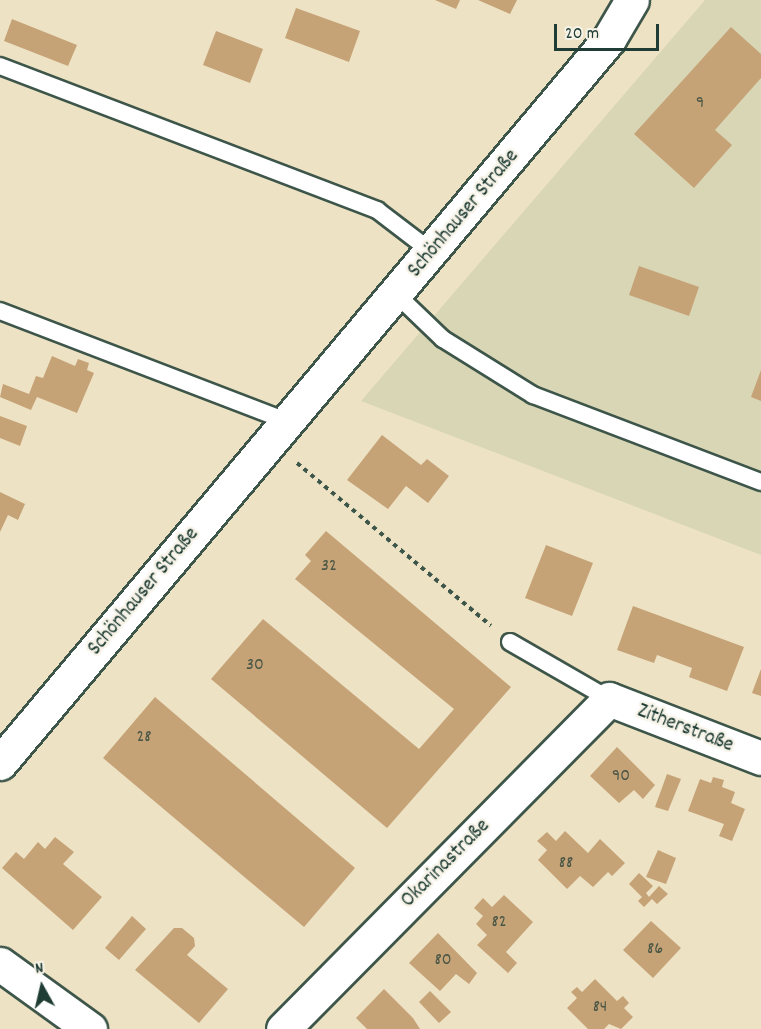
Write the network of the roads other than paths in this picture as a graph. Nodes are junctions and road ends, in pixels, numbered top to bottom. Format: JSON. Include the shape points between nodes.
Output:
{"nodes":[{"id":1,"x":632,"y":0,"type":"edge"},
{"id":2,"x":0,"y":66,"type":"edge"},
{"id":3,"x":432,"y":252,"type":"junction"},
{"id":4,"x":396,"y":294,"type":"junction"},
{"id":5,"x":0,"y":311,"type":"edge"},
{"id":6,"x":287,"y":422,"type":"junction"},
{"id":7,"x":761,"y":482,"type":"edge"},
{"id":8,"x":510,"y":642,"type":"road end"},
{"id":9,"x":609,"y":699,"type":"junction"},
{"id":10,"x":761,"y":758,"type":"edge"},
{"id":11,"x":0,"y":763,"type":"edge"},
{"id":12,"x":0,"y":964,"type":"edge"},
{"id":13,"x":90,"y":1029,"type":"edge"},
{"id":14,"x":283,"y":1029,"type":"edge"}],
"edges":[{"from":1,"to":3,"type":"street","name":"Schönhauser Straße","via":[[609,39]]},
{"from":2,"to":3,"type":"lane","via":[[377,210]]},
{"from":3,"to":4,"type":"street","name":"Schönhauser Straße"},
{"from":4,"to":6,"type":"street","name":"Schönhauser Straße"},
{"from":4,"to":7,"type":"lane","via":[[443,339],[533,395]]},
{"from":5,"to":6,"type":"lane"},
{"from":6,"to":11,"type":"street","name":"Schönhauser Straße"},
{"from":8,"to":9,"type":"lane"},
{"from":9,"to":10,"type":"street","name":"Zitherstraße"},
{"from":9,"to":14,"type":"street","name":"Okarinastraße"},
{"from":12,"to":13,"type":"street"}]}
